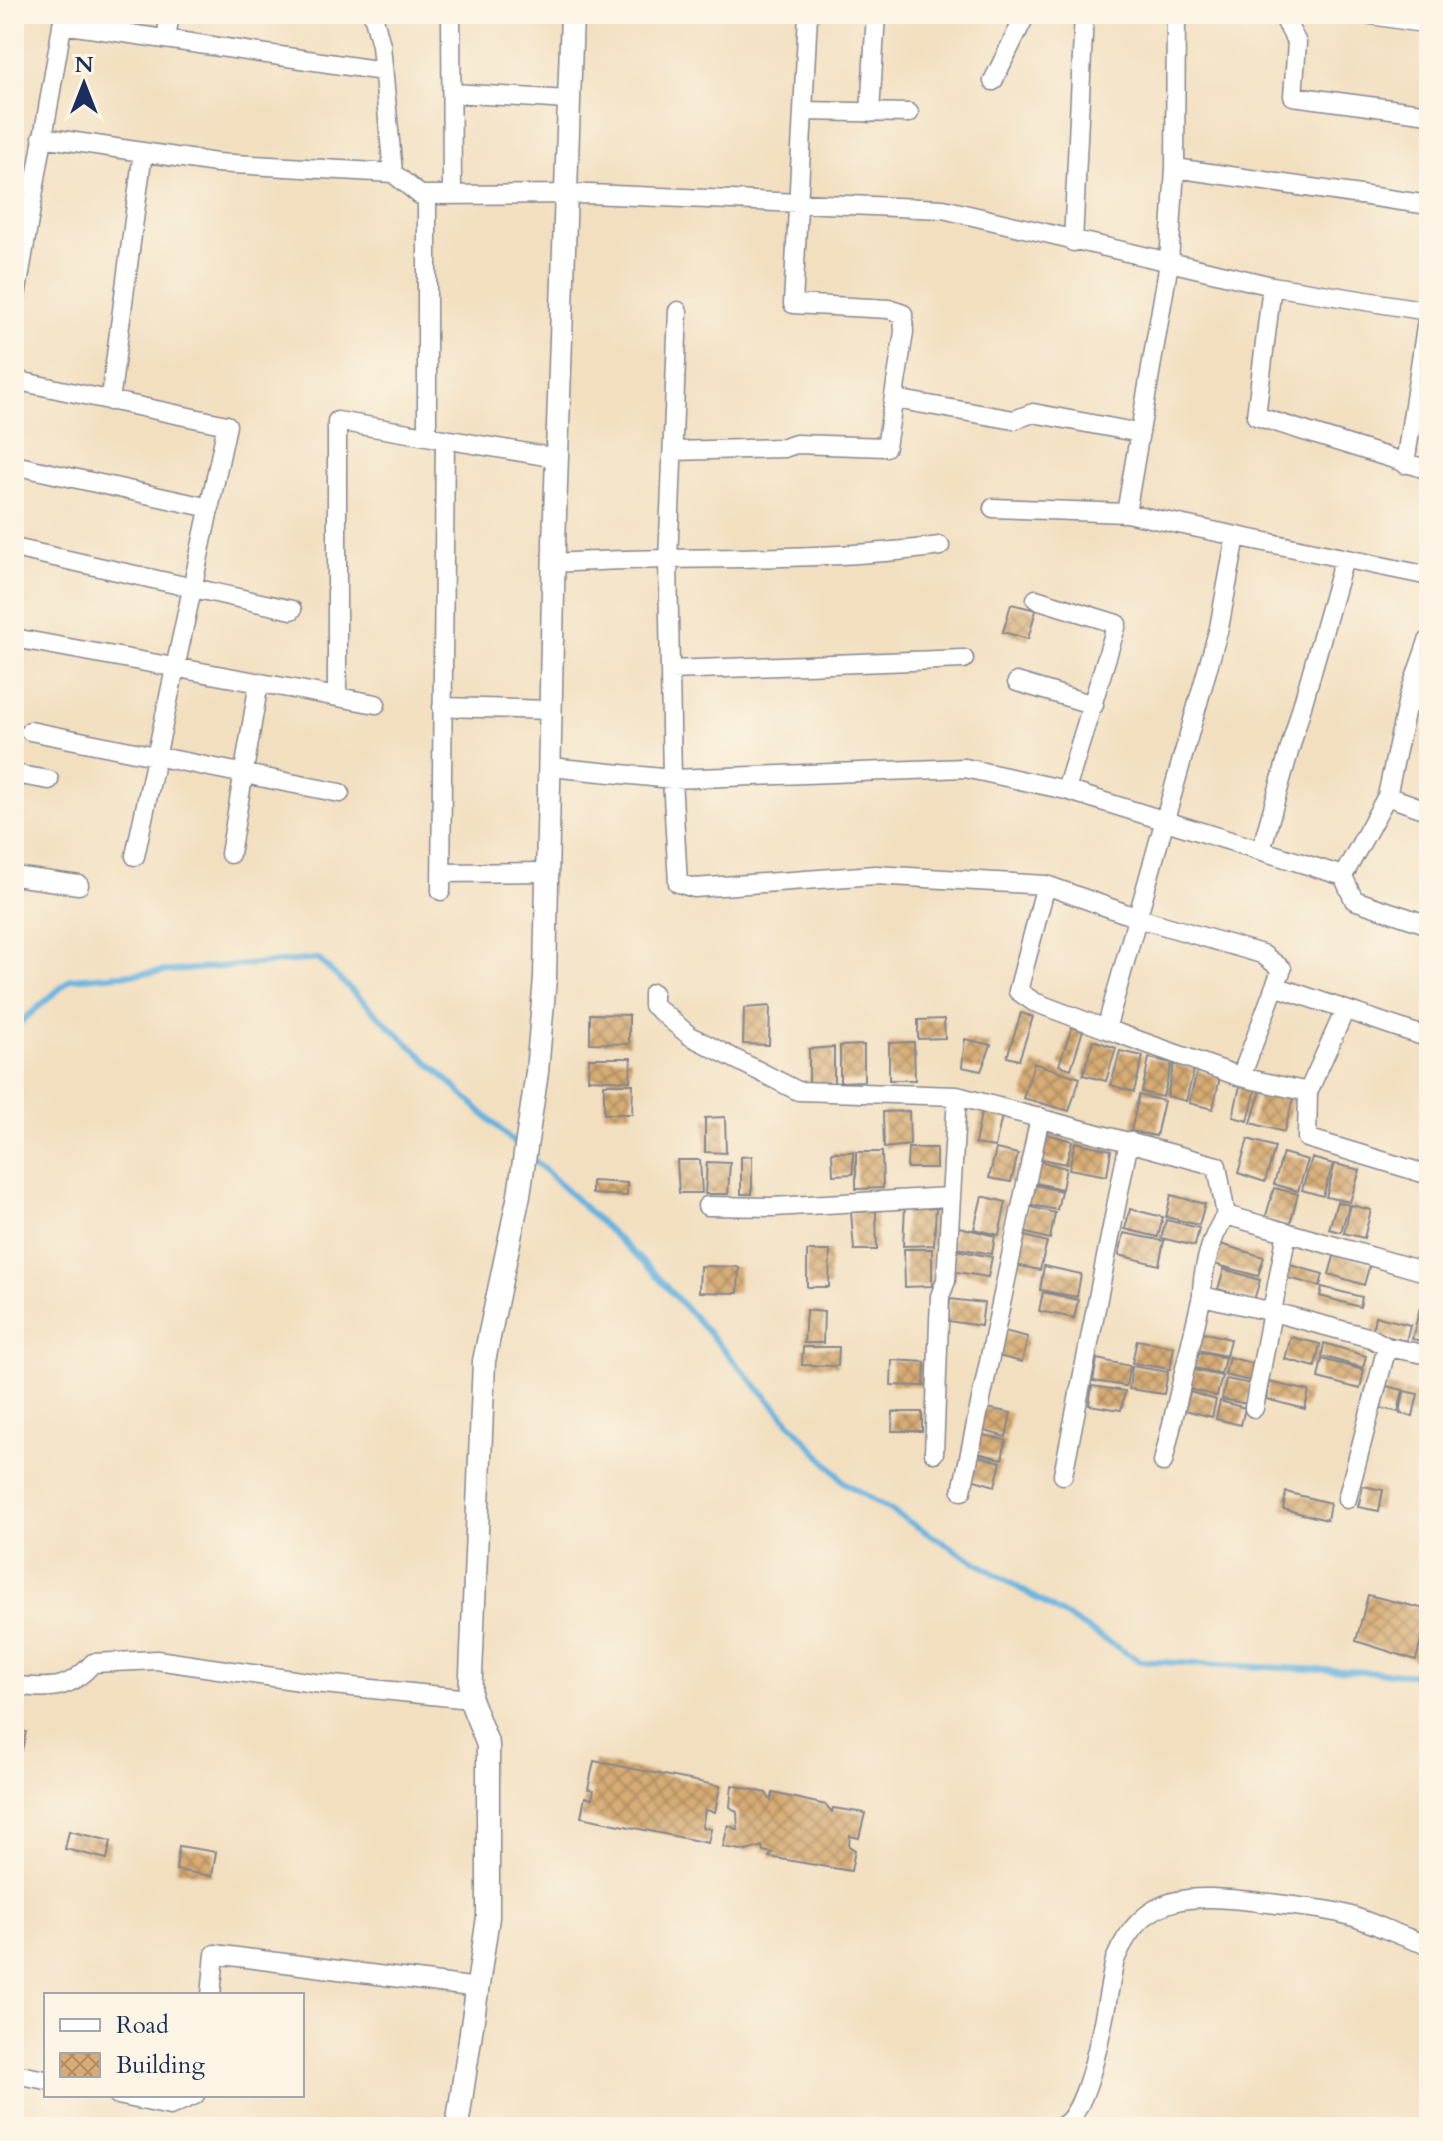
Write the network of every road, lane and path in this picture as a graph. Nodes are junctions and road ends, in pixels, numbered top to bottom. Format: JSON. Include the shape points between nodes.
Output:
{"nodes":[{"id":1,"x":170,"y":14,"type":"edge"},
{"id":2,"x":373,"y":14,"type":"edge"},
{"id":3,"x":451,"y":14,"type":"edge"},
{"id":4,"x":572,"y":14,"type":"edge"},
{"id":5,"x":808,"y":14,"type":"edge"},
{"id":6,"x":876,"y":14,"type":"edge"},
{"id":7,"x":1026,"y":14,"type":"edge"},
{"id":8,"x":1084,"y":14,"type":"edge"},
{"id":9,"x":1176,"y":14,"type":"edge"},
{"id":10,"x":1282,"y":14,"type":"edge"},
{"id":11,"x":1365,"y":14,"type":"edge"},
{"id":12,"x":63,"y":19,"type":"edge"},
{"id":13,"x":1429,"y":24,"type":"edge"},
{"id":14,"x":166,"y":39,"type":"junction"},
{"id":15,"x":383,"y":71,"type":"junction"},
{"id":16,"x":993,"y":81,"type":"dead end"},
{"id":17,"x":452,"y":93,"type":"junction"},
{"id":18,"x":568,"y":100,"type":"junction"},
{"id":19,"x":803,"y":111,"type":"junction"},
{"id":20,"x":870,"y":113,"type":"junction"},
{"id":21,"x":909,"y":113,"type":"dead end"},
{"id":22,"x":1429,"y":114,"type":"edge"},
{"id":23,"x":42,"y":137,"type":"junction"},
{"id":24,"x":143,"y":152,"type":"junction"},
{"id":25,"x":1175,"y":168,"type":"junction"},
{"id":26,"x":393,"y":173,"type":"junction"},
{"id":27,"x":14,"y":180,"type":"edge"},
{"id":28,"x":34,"y":187,"type":"junction"},
{"id":29,"x":427,"y":195,"type":"junction"},
{"id":30,"x":452,"y":195,"type":"junction"},
{"id":31,"x":564,"y":195,"type":"junction"},
{"id":32,"x":800,"y":202,"type":"junction"},
{"id":33,"x":1429,"y":205,"type":"edge"},
{"id":34,"x":1073,"y":242,"type":"junction"},
{"id":35,"x":1169,"y":263,"type":"junction"},
{"id":36,"x":1272,"y":286,"type":"junction"},
{"id":37,"x":14,"y":308,"type":"edge"},
{"id":38,"x":1428,"y":309,"type":"edge"},
{"id":39,"x":678,"y":311,"type":"dead end"},
{"id":40,"x":14,"y":380,"type":"edge"},
{"id":41,"x":895,"y":399,"type":"junction"},
{"id":42,"x":110,"y":401,"type":"junction"},
{"id":43,"x":1140,"y":433,"type":"junction"},
{"id":44,"x":436,"y":438,"type":"junction"},
{"id":45,"x":673,"y":451,"type":"junction"},
{"id":46,"x":557,"y":458,"type":"junction"},
{"id":47,"x":1405,"y":464,"type":"junction"},
{"id":48,"x":14,"y":465,"type":"edge"},
{"id":49,"x":1429,"y":470,"type":"edge"},
{"id":50,"x":210,"y":508,"type":"junction"},
{"id":51,"x":993,"y":508,"type":"dead end"},
{"id":52,"x":1126,"y":513,"type":"junction"},
{"id":53,"x":1236,"y":536,"type":"junction"},
{"id":54,"x":940,"y":546,"type":"dead end"},
{"id":55,"x":14,"y":548,"type":"edge"},
{"id":56,"x":1344,"y":559,"type":"junction"},
{"id":57,"x":668,"y":562,"type":"junction"},
{"id":58,"x":554,"y":563,"type":"junction"},
{"id":59,"x":1429,"y":576,"type":"edge"},
{"id":60,"x":193,"y":588,"type":"junction"},
{"id":61,"x":1036,"y":599,"type":"dead end"},
{"id":62,"x":292,"y":610,"type":"dead end"},
{"id":63,"x":14,"y":638,"type":"edge"},
{"id":64,"x":1428,"y":641,"type":"edge"},
{"id":65,"x":964,"y":659,"type":"dead end"},
{"id":66,"x":176,"y":667,"type":"junction"},
{"id":67,"x":670,"y":670,"type":"junction"},
{"id":68,"x":259,"y":682,"type":"junction"},
{"id":69,"x":1017,"y":682,"type":"dead end"},
{"id":70,"x":337,"y":696,"type":"junction"},
{"id":71,"x":1408,"y":699,"type":"junction"},
{"id":72,"x":376,"y":704,"type":"dead end"},
{"id":73,"x":1094,"y":705,"type":"junction"},
{"id":74,"x":442,"y":707,"type":"junction"},
{"id":75,"x":1429,"y":707,"type":"edge"},
{"id":76,"x":551,"y":710,"type":"junction"},
{"id":77,"x":30,"y":731,"type":"dead end"},
{"id":78,"x":157,"y":756,"type":"junction"},
{"id":79,"x":550,"y":767,"type":"junction"},
{"id":80,"x":14,"y":774,"type":"edge"},
{"id":81,"x":243,"y":774,"type":"junction"},
{"id":82,"x":672,"y":779,"type":"junction"},
{"id":83,"x":49,"y":780,"type":"dead end"},
{"id":84,"x":1066,"y":790,"type":"junction"},
{"id":85,"x":340,"y":793,"type":"dead end"},
{"id":86,"x":1387,"y":796,"type":"junction"},
{"id":87,"x":1429,"y":811,"type":"edge"},
{"id":88,"x":1165,"y":820,"type":"junction"},
{"id":89,"x":1261,"y":850,"type":"junction"},
{"id":90,"x":230,"y":854,"type":"dead end"},
{"id":91,"x":135,"y":856,"type":"dead end"},
{"id":92,"x":547,"y":872,"type":"junction"},
{"id":93,"x":14,"y":876,"type":"edge"},
{"id":94,"x":1343,"y":876,"type":"junction"},
{"id":95,"x":79,"y":885,"type":"dead end"},
{"id":96,"x":1046,"y":885,"type":"junction"},
{"id":97,"x":1138,"y":918,"type":"junction"},
{"id":98,"x":1429,"y":925,"type":"edge"},
{"id":99,"x":1275,"y":986,"type":"junction"},
{"id":100,"x":653,"y":993,"type":"dead end"},
{"id":101,"x":1345,"y":1010,"type":"junction"},
{"id":102,"x":1106,"y":1029,"type":"junction"},
{"id":103,"x":1429,"y":1038,"type":"edge"},
{"id":104,"x":1241,"y":1077,"type":"junction"},
{"id":105,"x":1308,"y":1092,"type":"junction"},
{"id":106,"x":957,"y":1096,"type":"junction"},
{"id":107,"x":1040,"y":1117,"type":"junction"},
{"id":108,"x":1129,"y":1141,"type":"junction"},
{"id":109,"x":1429,"y":1175,"type":"edge"},
{"id":110,"x":949,"y":1197,"type":"junction"},
{"id":111,"x":707,"y":1206,"type":"dead end"},
{"id":112,"x":1226,"y":1215,"type":"junction"},
{"id":113,"x":1287,"y":1232,"type":"junction"},
{"id":114,"x":1429,"y":1273,"type":"edge"},
{"id":115,"x":1202,"y":1296,"type":"junction"},
{"id":116,"x":1273,"y":1312,"type":"junction"},
{"id":117,"x":1387,"y":1347,"type":"junction"},
{"id":118,"x":1429,"y":1355,"type":"edge"},
{"id":119,"x":1254,"y":1408,"type":"dead end"},
{"id":120,"x":934,"y":1453,"type":"dead end"},
{"id":121,"x":1163,"y":1462,"type":"dead end"},
{"id":122,"x":1063,"y":1475,"type":"dead end"},
{"id":123,"x":962,"y":1491,"type":"dead end"},
{"id":124,"x":1347,"y":1499,"type":"dead end"},
{"id":125,"x":14,"y":1686,"type":"edge"},
{"id":126,"x":470,"y":1699,"type":"junction"},
{"id":127,"x":1429,"y":1945,"type":"edge"},
{"id":128,"x":478,"y":1988,"type":"junction"},
{"id":129,"x":211,"y":1993,"type":"edge"},
{"id":130,"x":14,"y":2074,"type":"edge"},
{"id":131,"x":44,"y":2080,"type":"edge"},
{"id":132,"x":127,"y":2097,"type":"edge"},
{"id":133,"x":190,"y":2097,"type":"edge"},
{"id":134,"x":457,"y":2127,"type":"edge"},
{"id":135,"x":1060,"y":2127,"type":"edge"}],
"edges":[{"from":1,"to":14,"type":"street"},
{"from":2,"to":15,"type":"street"},
{"from":3,"to":17,"type":"street"},
{"from":4,"to":18,"type":"street"},
{"from":5,"to":19,"type":"street"},
{"from":6,"to":20,"type":"street"},
{"from":7,"to":16,"type":"street"},
{"from":8,"to":34,"type":"street"},
{"from":9,"to":25,"type":"street"},
{"from":10,"to":22,"type":"street","via":[[1297,43],[1293,96]]},
{"from":11,"to":13,"type":"street"},
{"from":12,"to":14,"type":"street"},
{"from":12,"to":23,"type":"street"},
{"from":14,"to":15,"type":"street"},
{"from":15,"to":26,"type":"street"},
{"from":17,"to":18,"type":"street"},
{"from":17,"to":30,"type":"street"},
{"from":18,"to":31,"type":"street"},
{"from":19,"to":20,"type":"street"},
{"from":19,"to":32,"type":"street"},
{"from":20,"to":21,"type":"street"},
{"from":23,"to":24,"type":"street"},
{"from":23,"to":28,"type":"street"},
{"from":24,"to":26,"type":"street","via":[[216,163]]},
{"from":24,"to":42,"type":"street"},
{"from":25,"to":33,"type":"street"},
{"from":25,"to":35,"type":"street"},
{"from":26,"to":29,"type":"street"},
{"from":27,"to":28,"type":"street"},
{"from":28,"to":37,"type":"street"},
{"from":29,"to":30,"type":"street"},
{"from":29,"to":44,"type":"street"},
{"from":30,"to":31,"type":"street"},
{"from":31,"to":32,"type":"street"},
{"from":31,"to":46,"type":"street"},
{"from":32,"to":34,"type":"street","via":[[943,209]]},
{"from":32,"to":41,"type":"street","via":[[793,304],[903,314]]},
{"from":34,"to":35,"type":"street"},
{"from":35,"to":36,"type":"street"},
{"from":35,"to":43,"type":"street"},
{"from":36,"to":38,"type":"street"},
{"from":36,"to":47,"type":"street","via":[[1256,416]]},
{"from":38,"to":47,"type":"street"},
{"from":39,"to":45,"type":"street"},
{"from":40,"to":42,"type":"street"},
{"from":41,"to":43,"type":"street","via":[[1014,420],[1033,413]]},
{"from":41,"to":45,"type":"street","via":[[886,447],[796,444]]},
{"from":42,"to":50,"type":"street","via":[[227,425]]},
{"from":43,"to":52,"type":"street"},
{"from":44,"to":46,"type":"street"},
{"from":44,"to":70,"type":"street","via":[[337,421]]},
{"from":44,"to":74,"type":"street"},
{"from":45,"to":57,"type":"street"},
{"from":46,"to":58,"type":"street"},
{"from":47,"to":49,"type":"street"},
{"from":48,"to":50,"type":"street"},
{"from":50,"to":60,"type":"street"},
{"from":51,"to":52,"type":"street"},
{"from":52,"to":53,"type":"street"},
{"from":53,"to":56,"type":"street"},
{"from":53,"to":88,"type":"street","via":[[1219,628]]},
{"from":54,"to":57,"type":"street"},
{"from":55,"to":60,"type":"street"},
{"from":56,"to":59,"type":"street"},
{"from":56,"to":89,"type":"street"},
{"from":57,"to":58,"type":"street"},
{"from":57,"to":67,"type":"street"},
{"from":58,"to":76,"type":"street"},
{"from":60,"to":62,"type":"street"},
{"from":60,"to":66,"type":"street"},
{"from":61,"to":73,"type":"street","via":[[1117,624]]},
{"from":63,"to":66,"type":"street"},
{"from":64,"to":71,"type":"street"},
{"from":65,"to":67,"type":"street"},
{"from":66,"to":68,"type":"street"},
{"from":66,"to":78,"type":"street"},
{"from":67,"to":82,"type":"street"},
{"from":68,"to":70,"type":"street"},
{"from":68,"to":81,"type":"street"},
{"from":69,"to":73,"type":"street"},
{"from":70,"to":72,"type":"street"},
{"from":71,"to":75,"type":"street"},
{"from":71,"to":86,"type":"street"},
{"from":73,"to":84,"type":"street"},
{"from":74,"to":76,"type":"street"},
{"from":74,"to":92,"type":"street","via":[[441,882]]},
{"from":76,"to":79,"type":"street"},
{"from":77,"to":78,"type":"street"},
{"from":78,"to":81,"type":"street"},
{"from":78,"to":91,"type":"street"},
{"from":79,"to":82,"type":"street"},
{"from":79,"to":92,"type":"street"},
{"from":80,"to":83,"type":"street"},
{"from":81,"to":85,"type":"street"},
{"from":81,"to":90,"type":"street"},
{"from":82,"to":84,"type":"street","via":[[965,768]]},
{"from":82,"to":96,"type":"street","via":[[678,883],[694,888],[875,875]]},
{"from":84,"to":88,"type":"street"},
{"from":86,"to":87,"type":"street"},
{"from":86,"to":94,"type":"street"},
{"from":88,"to":89,"type":"street"},
{"from":88,"to":97,"type":"street"},
{"from":89,"to":94,"type":"street"},
{"from":92,"to":126,"type":"street","via":[[545,978],[527,1139],[484,1361]]},
{"from":93,"to":95,"type":"street"},
{"from":94,"to":98,"type":"street","via":[[1354,900]]},
{"from":96,"to":97,"type":"street"},
{"from":96,"to":102,"type":"street","via":[[1018,991]]},
{"from":97,"to":99,"type":"street","via":[[1262,954],[1282,969]]},
{"from":97,"to":102,"type":"street"},
{"from":99,"to":101,"type":"street"},
{"from":99,"to":104,"type":"street"},
{"from":100,"to":106,"type":"street","via":[[653,1005],[681,1030],[798,1091]]},
{"from":101,"to":103,"type":"street"},
{"from":101,"to":105,"type":"street"},
{"from":102,"to":104,"type":"street"},
{"from":104,"to":105,"type":"street"},
{"from":105,"to":109,"type":"street","via":[[1307,1138]]},
{"from":106,"to":107,"type":"street"},
{"from":106,"to":110,"type":"street"},
{"from":107,"to":108,"type":"street"},
{"from":107,"to":123,"type":"street"},
{"from":108,"to":112,"type":"street","via":[[1217,1166]]},
{"from":108,"to":122,"type":"street"},
{"from":110,"to":111,"type":"street"},
{"from":110,"to":120,"type":"street"},
{"from":112,"to":113,"type":"street"},
{"from":112,"to":115,"type":"street","via":[[1202,1280]]},
{"from":113,"to":114,"type":"street"},
{"from":113,"to":116,"type":"street"},
{"from":115,"to":116,"type":"street"},
{"from":115,"to":121,"type":"street"},
{"from":116,"to":117,"type":"street"},
{"from":116,"to":119,"type":"street"},
{"from":117,"to":118,"type":"street"},
{"from":117,"to":124,"type":"street"},
{"from":125,"to":126,"type":"street","via":[[55,1689],[78,1680],[93,1663],[157,1660]]},
{"from":126,"to":128,"type":"street","via":[[488,1745],[488,1917]]},
{"from":127,"to":135,"type":"street","via":[[1352,1916],[1316,1909],[1212,1897],[1182,1898],[1151,1910],[1135,1922],[1115,1960],[1087,2090],[1070,2122]]},
{"from":128,"to":129,"type":"street","via":[[215,1954]]},
{"from":128,"to":134,"type":"street"},
{"from":130,"to":131,"type":"street"},
{"from":132,"to":133,"type":"street","via":[[170,2106]]}]}
